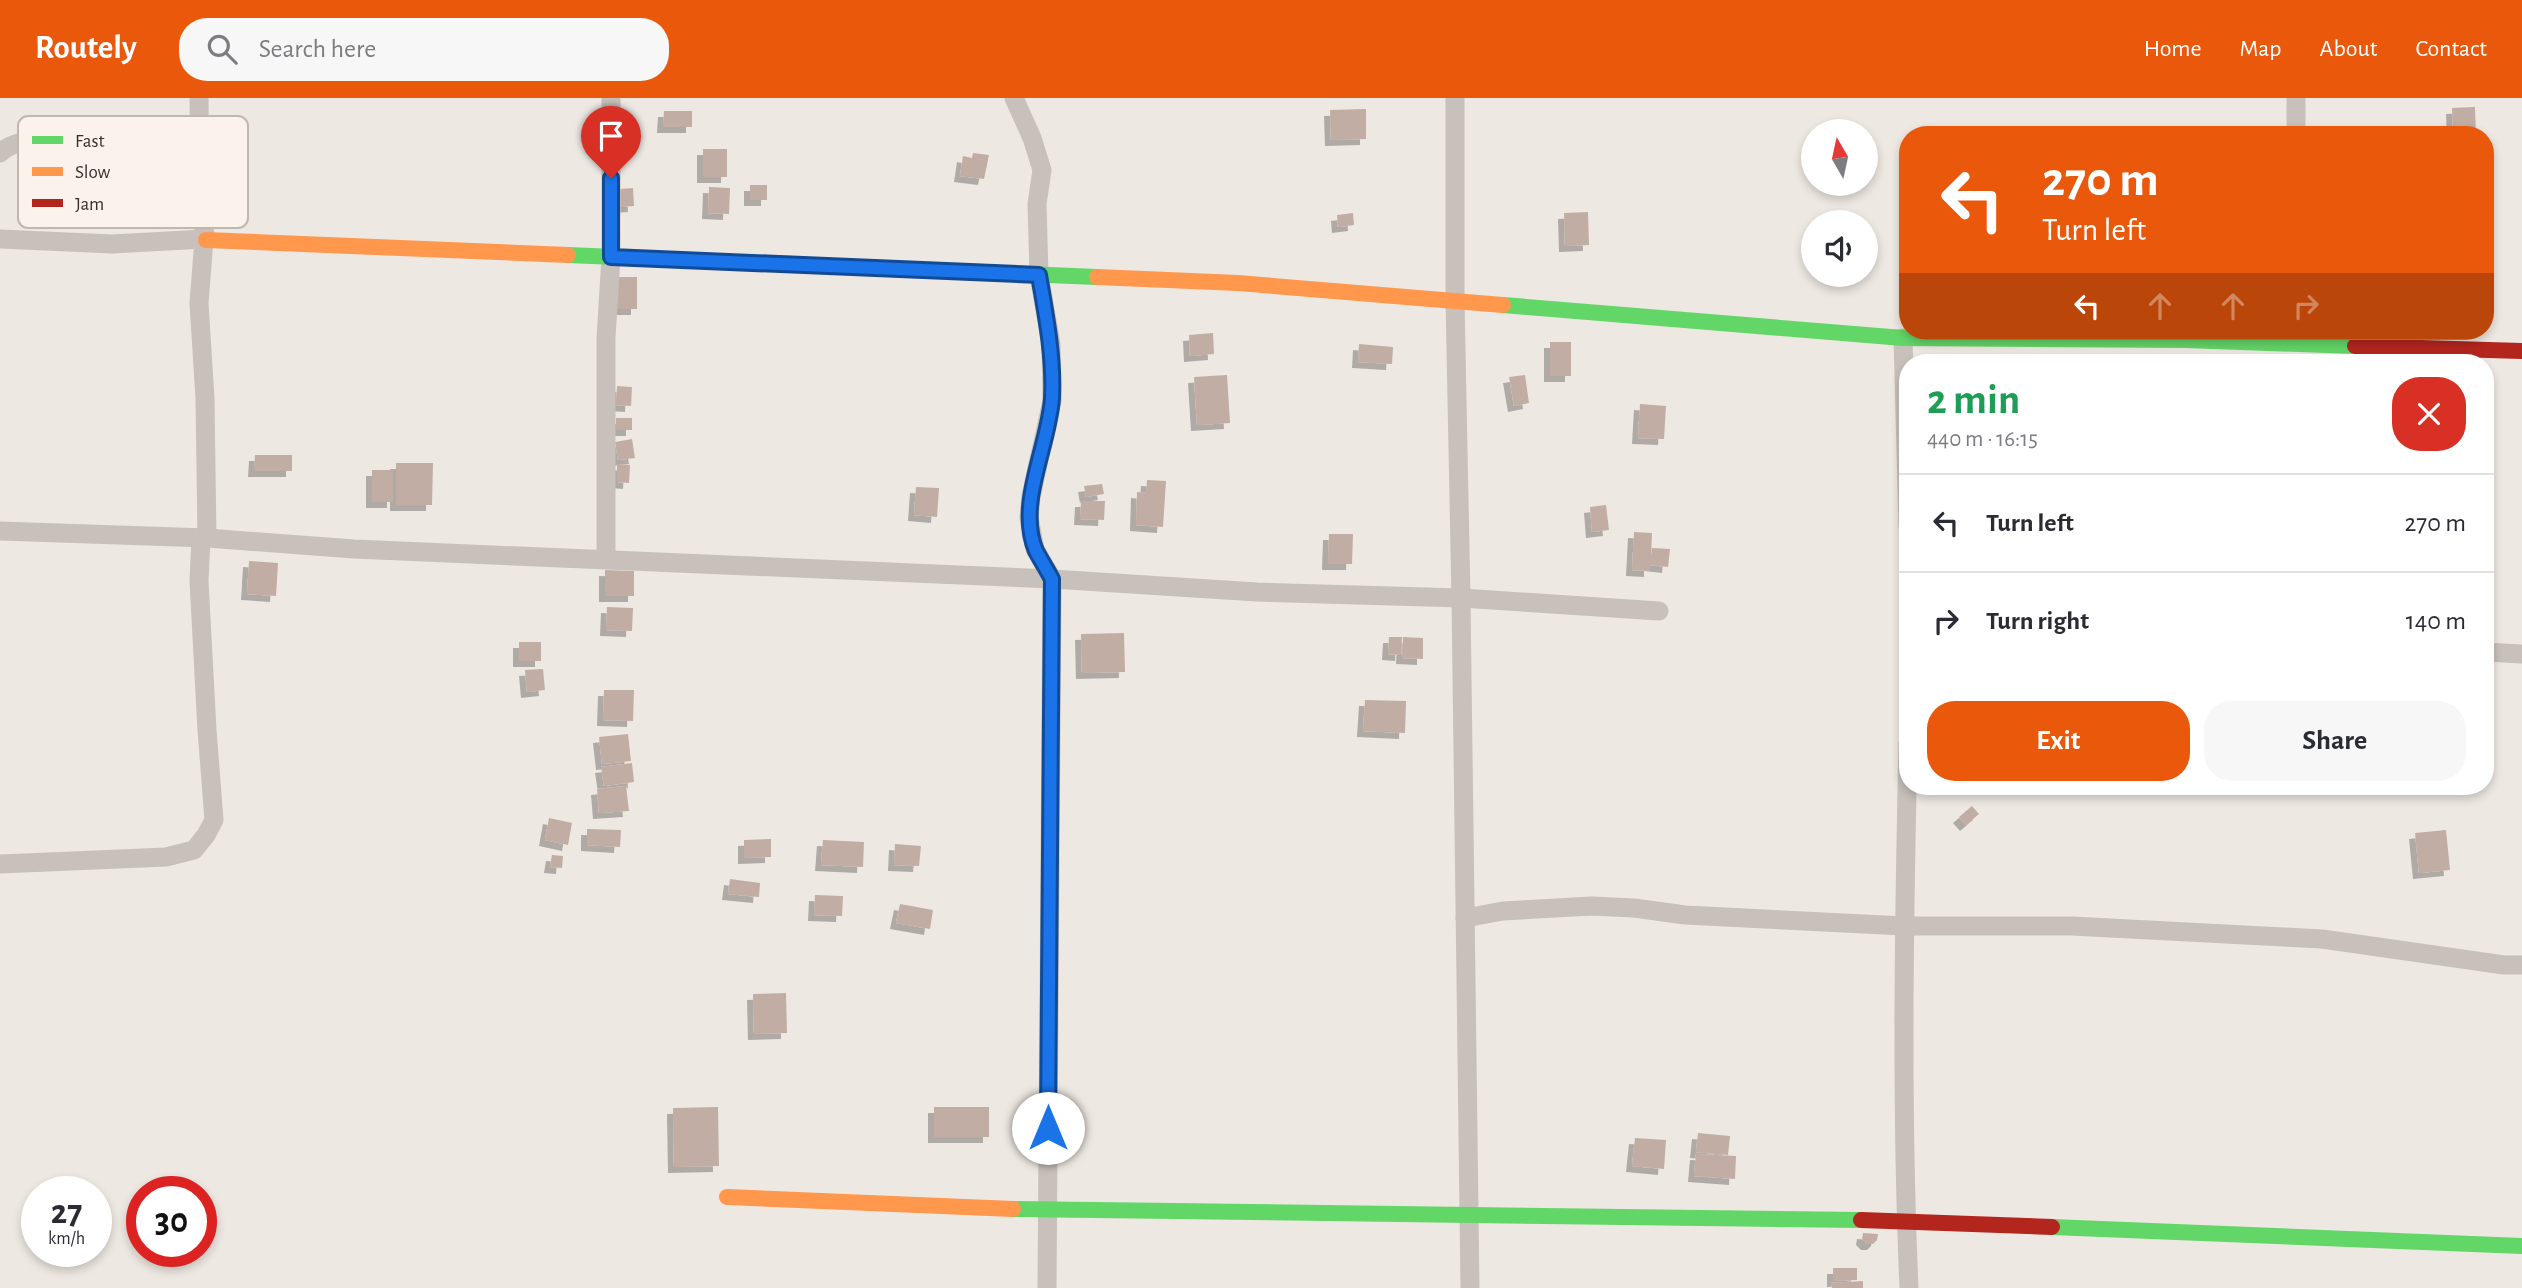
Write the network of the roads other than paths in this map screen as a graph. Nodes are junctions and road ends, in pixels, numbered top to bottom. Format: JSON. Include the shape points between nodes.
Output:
{"nodes":[{"id":1,"x":199,"y":98,"type":"edge"},
{"id":2,"x":611,"y":98,"type":"edge"},
{"id":3,"x":1014,"y":98,"type":"edge"},
{"id":4,"x":1455,"y":98,"type":"edge"},
{"id":5,"x":2295,"y":98,"type":"edge"},
{"id":6,"x":199,"y":116,"type":"edge"},
{"id":7,"x":2296,"y":126,"type":"edge"},
{"id":8,"x":18,"y":143,"type":"edge"},
{"id":9,"x":0,"y":153,"type":"edge"},
{"id":10,"x":203,"y":228,"type":"edge"},
{"id":11,"x":0,"y":239,"type":"edge"},
{"id":12,"x":205,"y":240,"type":"junction"},
{"id":13,"x":611,"y":257,"type":"junction"},
{"id":14,"x":1039,"y":275,"type":"junction"},
{"id":15,"x":1455,"y":300,"type":"junction"},
{"id":16,"x":1899,"y":338,"type":"edge"},
{"id":17,"x":2185,"y":340,"type":"edge"},
{"id":18,"x":2346,"y":340,"type":"edge"},
{"id":19,"x":2381,"y":340,"type":"edge"},
{"id":20,"x":2522,"y":351,"type":"edge"},
{"id":21,"x":2291,"y":353,"type":"edge"},
{"id":22,"x":0,"y":531,"type":"edge"},
{"id":23,"x":204,"y":538,"type":"junction"},
{"id":24,"x":606,"y":559,"type":"junction"},
{"id":25,"x":1052,"y":579,"type":"junction"},
{"id":26,"x":1461,"y":598,"type":"junction"},
{"id":27,"x":1659,"y":611,"type":"dead end"},
{"id":28,"x":2494,"y":652,"type":"edge"},
{"id":29,"x":2522,"y":654,"type":"edge"},
{"id":30,"x":1907,"y":795,"type":"edge"},
{"id":31,"x":0,"y":864,"type":"edge"},
{"id":32,"x":1465,"y":918,"type":"junction"},
{"id":33,"x":1904,"y":926,"type":"junction"},
{"id":34,"x":2522,"y":965,"type":"edge"},
{"id":35,"x":727,"y":1197,"type":"dead end"},
{"id":36,"x":1048,"y":1210,"type":"junction"},
{"id":37,"x":1468,"y":1214,"type":"junction"},
{"id":38,"x":1906,"y":1221,"type":"junction"},
{"id":39,"x":2522,"y":1246,"type":"edge"},
{"id":40,"x":1047,"y":1288,"type":"edge"},
{"id":41,"x":1470,"y":1288,"type":"edge"},
{"id":42,"x":1909,"y":1288,"type":"edge"}],
"edges":[{"from":1,"to":6,"type":"street"},
{"from":2,"to":13,"type":"street"},
{"from":3,"to":14,"type":"street","via":[[1042,170],[1037,204]]},
{"from":4,"to":15,"type":"street"},
{"from":5,"to":7,"type":"street"},
{"from":8,"to":9,"type":"street"},
{"from":10,"to":12,"type":"street"},
{"from":11,"to":12,"type":"street","via":[[112,244]]},
{"from":12,"to":13,"type":"street"},
{"from":12,"to":23,"type":"street","via":[[199,303],[205,399]]},
{"from":13,"to":14,"type":"street"},
{"from":13,"to":24,"type":"street","via":[[606,338]]},
{"from":14,"to":15,"type":"street","via":[[1238,283]]},
{"from":14,"to":25,"type":"street","via":[[1051,344],[1052,401],[1030,518],[1035,549]]},
{"from":15,"to":16,"type":"street"},
{"from":15,"to":26,"type":"street"},
{"from":17,"to":21,"type":"street"},
{"from":18,"to":21,"type":"street"},
{"from":19,"to":20,"type":"street"},
{"from":22,"to":23,"type":"street"},
{"from":23,"to":24,"type":"street"},
{"from":23,"to":31,"type":"street","via":[[199,581],[214,820],[206,835],[194,850],[166,857]]},
{"from":24,"to":25,"type":"street"},
{"from":25,"to":26,"type":"street"},
{"from":25,"to":36,"type":"street"},
{"from":26,"to":27,"type":"street"},
{"from":26,"to":32,"type":"street"},
{"from":28,"to":29,"type":"street"},
{"from":30,"to":33,"type":"street"},
{"from":32,"to":33,"type":"street","via":[[1592,906]]},
{"from":32,"to":37,"type":"street"},
{"from":33,"to":34,"type":"street","via":[[2072,926],[2322,939]]},
{"from":33,"to":38,"type":"street"},
{"from":35,"to":36,"type":"street"},
{"from":36,"to":37,"type":"street"},
{"from":36,"to":40,"type":"street"},
{"from":37,"to":38,"type":"street"},
{"from":37,"to":41,"type":"street"},
{"from":38,"to":39,"type":"street"},
{"from":38,"to":42,"type":"street"}]}
